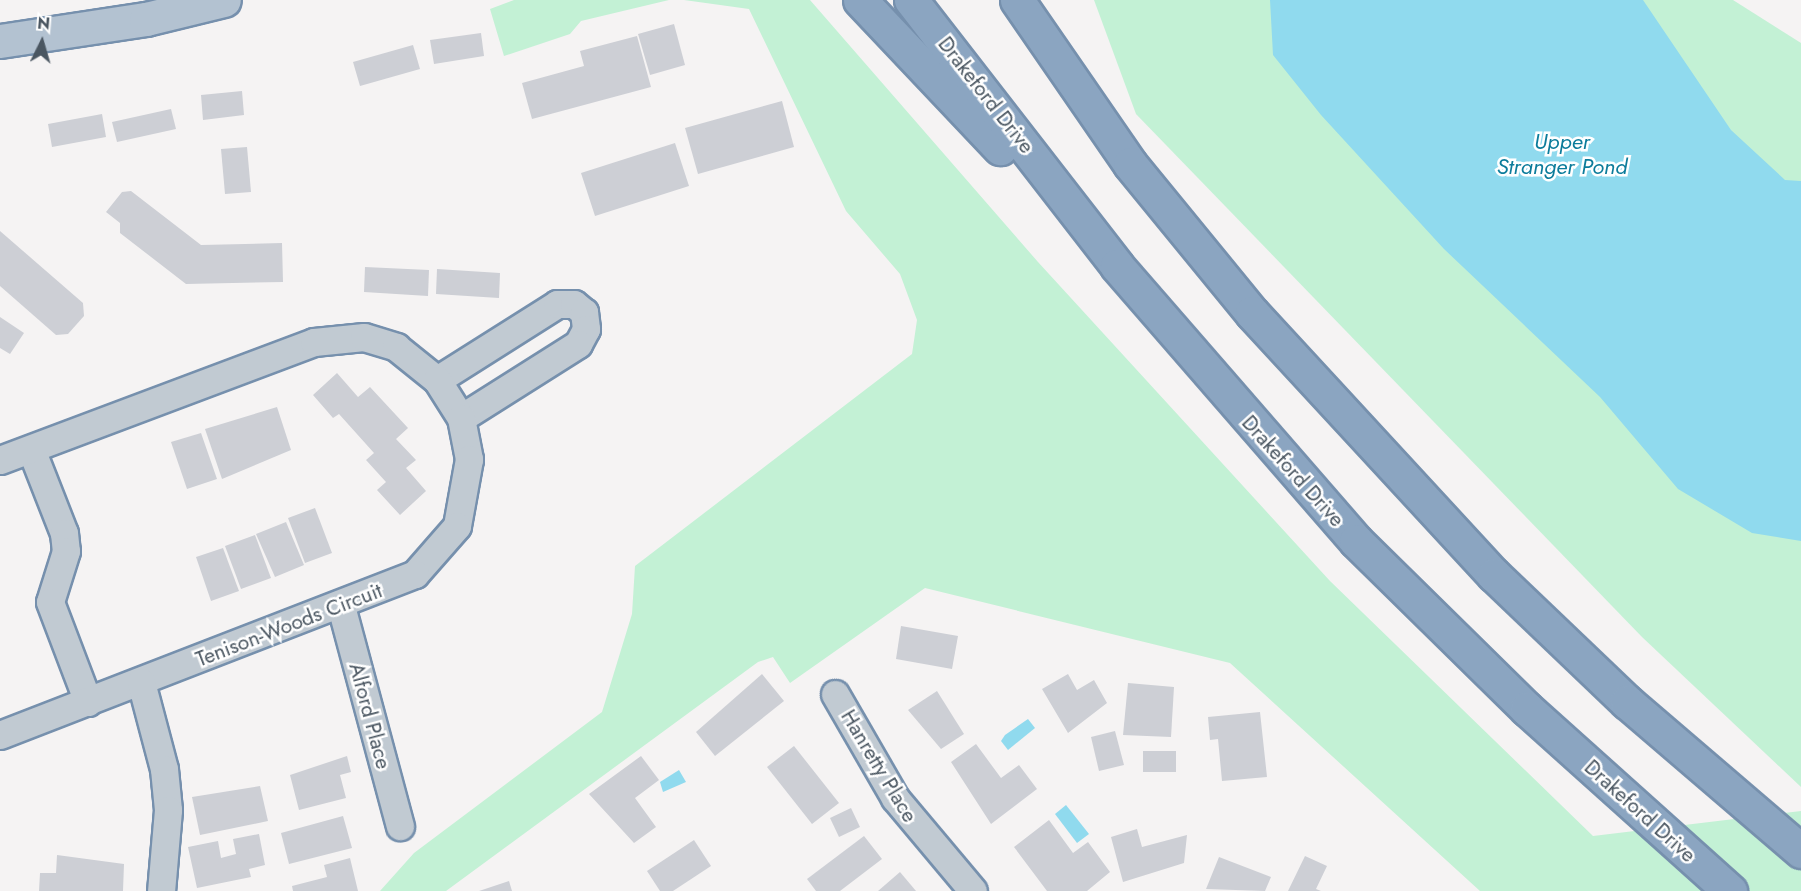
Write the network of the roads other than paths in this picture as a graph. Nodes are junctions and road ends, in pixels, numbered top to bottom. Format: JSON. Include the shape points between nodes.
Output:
{"nodes":[{"id":1,"x":224,"y":0,"type":"edge"},
{"id":2,"x":861,"y":0,"type":"edge"},
{"id":3,"x":911,"y":0,"type":"edge"},
{"id":4,"x":1017,"y":0,"type":"edge"},
{"id":5,"x":0,"y":41,"type":"edge"},
{"id":6,"x":1117,"y":266,"type":"junction"},
{"id":7,"x":437,"y":380,"type":"junction"},
{"id":8,"x":462,"y":418,"type":"junction"},
{"id":9,"x":31,"y":449,"type":"junction"},
{"id":10,"x":0,"y":460,"type":"edge"},
{"id":11,"x":341,"y":606,"type":"junction"},
{"id":12,"x":141,"y":682,"type":"junction"},
{"id":13,"x":836,"y":694,"type":"dead end"},
{"id":14,"x":88,"y":702,"type":"junction"},
{"id":15,"x":0,"y":735,"type":"edge"},
{"id":16,"x":400,"y":826,"type":"dead end"},
{"id":17,"x":1801,"y":851,"type":"edge"},
{"id":18,"x":161,"y":891,"type":"edge"},
{"id":19,"x":973,"y":891,"type":"edge"},
{"id":20,"x":1730,"y":891,"type":"edge"}],
"edges":[{"from":1,"to":5,"type":"main road","via":[[146,19]]},
{"from":2,"to":6,"type":"highway","via":[[965,107],[1078,238]]},
{"from":3,"to":6,"type":"highway","name":"Drakeford Drive"},
{"from":4,"to":17,"type":"highway","via":[[1130,164],[1268,330],[1494,575],[1628,702]]},
{"from":6,"to":20,"type":"highway","name":"Drakeford Drive","via":[[1356,541],[1527,710]]},
{"from":7,"to":8,"type":"street","name":"Tenison-Woods Circuit"},
{"from":7,"to":8,"type":"street","via":[[557,304],[573,304],[584,312],[586,329],[578,344]]},
{"from":7,"to":9,"type":"street","name":"Tenison-Woods Circuit","via":[[396,347],[364,337],[330,338]]},
{"from":8,"to":11,"type":"street","name":"Tenison-Woods Circuit","via":[[468,486],[448,541],[415,574]]},
{"from":9,"to":10,"type":"street","name":"Tenison-Woods Circuit"},
{"from":9,"to":14,"type":"street","via":[[65,542],[50,602]]},
{"from":11,"to":12,"type":"street","name":"Tenison-Woods Circuit"},
{"from":11,"to":16,"type":"street","name":"Alford Place"},
{"from":12,"to":14,"type":"street","name":"Tenison-Woods Circuit"},
{"from":12,"to":18,"type":"street","via":[[164,769],[168,810]]},
{"from":13,"to":19,"type":"street","name":"Hanretty Place","via":[[896,798]]},
{"from":14,"to":15,"type":"street","name":"Tenison-Woods Circuit"}]}
